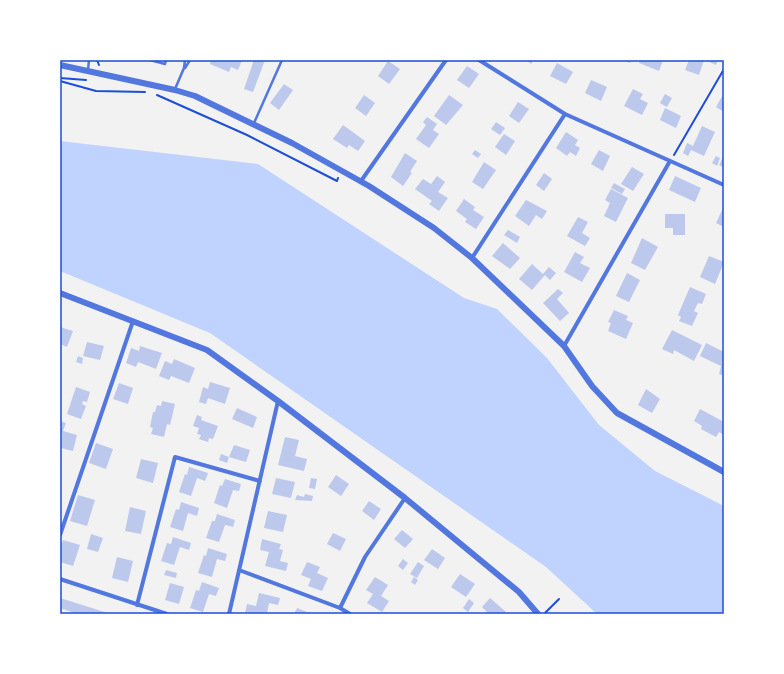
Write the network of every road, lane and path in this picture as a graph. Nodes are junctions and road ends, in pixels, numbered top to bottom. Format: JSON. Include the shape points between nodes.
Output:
{"nodes":[{"id":1,"x":89,"y":60,"type":"edge"},
{"id":2,"x":150,"y":60,"type":"edge"},
{"id":3,"x":166,"y":60,"type":"edge"},
{"id":4,"x":185,"y":60,"type":"edge"},
{"id":5,"x":190,"y":60,"type":"edge"},
{"id":6,"x":282,"y":60,"type":"edge"},
{"id":7,"x":446,"y":60,"type":"edge"},
{"id":8,"x":479,"y":60,"type":"edge"},
{"id":9,"x":60,"y":65,"type":"edge"},
{"id":10,"x":184,"y":68,"type":"junction"},
{"id":11,"x":88,"y":70,"type":"junction"},
{"id":12,"x":724,"y":70,"type":"edge"},
{"id":13,"x":60,"y":78,"type":"edge"},
{"id":14,"x":92,"y":80,"type":"dead end"},
{"id":15,"x":60,"y":81,"type":"edge"},
{"id":16,"x":175,"y":90,"type":"junction"},
{"id":17,"x":146,"y":92,"type":"dead end"},
{"id":18,"x":152,"y":94,"type":"dead end"},
{"id":19,"x":565,"y":114,"type":"junction"},
{"id":20,"x":254,"y":124,"type":"junction"},
{"id":21,"x":670,"y":161,"type":"junction"},
{"id":22,"x":342,"y":171,"type":"junction"},
{"id":23,"x":360,"y":181,"type":"junction"},
{"id":24,"x":724,"y":185,"type":"edge"},
{"id":25,"x":472,"y":258,"type":"junction"},
{"id":26,"x":60,"y":293,"type":"edge"},
{"id":27,"x":133,"y":321,"type":"junction"},
{"id":28,"x":564,"y":346,"type":"junction"},
{"id":29,"x":278,"y":400,"type":"junction"},
{"id":30,"x":724,"y":472,"type":"edge"},
{"id":31,"x":260,"y":481,"type":"junction"},
{"id":32,"x":405,"y":498,"type":"junction"},
{"id":33,"x":60,"y":535,"type":"edge"},
{"id":34,"x":239,"y":570,"type":"junction"},
{"id":35,"x":60,"y":579,"type":"edge"},
{"id":36,"x":559,"y":599,"type":"dead end"},
{"id":37,"x":137,"y":605,"type":"junction"},
{"id":38,"x":340,"y":608,"type":"junction"},
{"id":39,"x":167,"y":614,"type":"edge"},
{"id":40,"x":229,"y":614,"type":"edge"},
{"id":41,"x":350,"y":614,"type":"edge"},
{"id":42,"x":538,"y":614,"type":"edge"},
{"id":43,"x":544,"y":614,"type":"edge"}],
"edges":[{"from":1,"to":11,"type":"lane"},
{"from":2,"to":3,"type":"lane","via":[[165,64]]},
{"from":4,"to":10,"type":"lane"},
{"from":5,"to":10,"type":"lane"},
{"from":6,"to":20,"type":"lane"},
{"from":7,"to":23,"type":"street"},
{"from":8,"to":19,"type":"street"},
{"from":9,"to":11,"type":"street"},
{"from":10,"to":16,"type":"lane"},
{"from":11,"to":16,"type":"street"},
{"from":12,"to":21,"type":"path"},
{"from":13,"to":14,"type":"path"},
{"from":15,"to":17,"type":"path","via":[[96,91]]},
{"from":16,"to":20,"type":"street","via":[[195,96]]},
{"from":18,"to":22,"type":"path","via":[[247,135],[337,181]]},
{"from":19,"to":21,"type":"street"},
{"from":19,"to":25,"type":"street"},
{"from":20,"to":22,"type":"street"},
{"from":21,"to":24,"type":"street"},
{"from":21,"to":28,"type":"street"},
{"from":22,"to":23,"type":"street"},
{"from":23,"to":25,"type":"street","via":[[434,228]]},
{"from":25,"to":28,"type":"street"},
{"from":26,"to":27,"type":"street"},
{"from":27,"to":29,"type":"street","via":[[206,350]]},
{"from":27,"to":33,"type":"street"},
{"from":28,"to":30,"type":"street","via":[[592,386],[617,413]]},
{"from":29,"to":31,"type":"street"},
{"from":29,"to":32,"type":"street"},
{"from":31,"to":34,"type":"street"},
{"from":31,"to":37,"type":"street","via":[[175,458]]},
{"from":32,"to":38,"type":"street","via":[[365,557]]},
{"from":32,"to":42,"type":"street","via":[[519,592]]},
{"from":34,"to":38,"type":"street"},
{"from":34,"to":40,"type":"street"},
{"from":35,"to":37,"type":"street"},
{"from":36,"to":43,"type":"path"},
{"from":37,"to":39,"type":"street"},
{"from":38,"to":41,"type":"street"}]}
